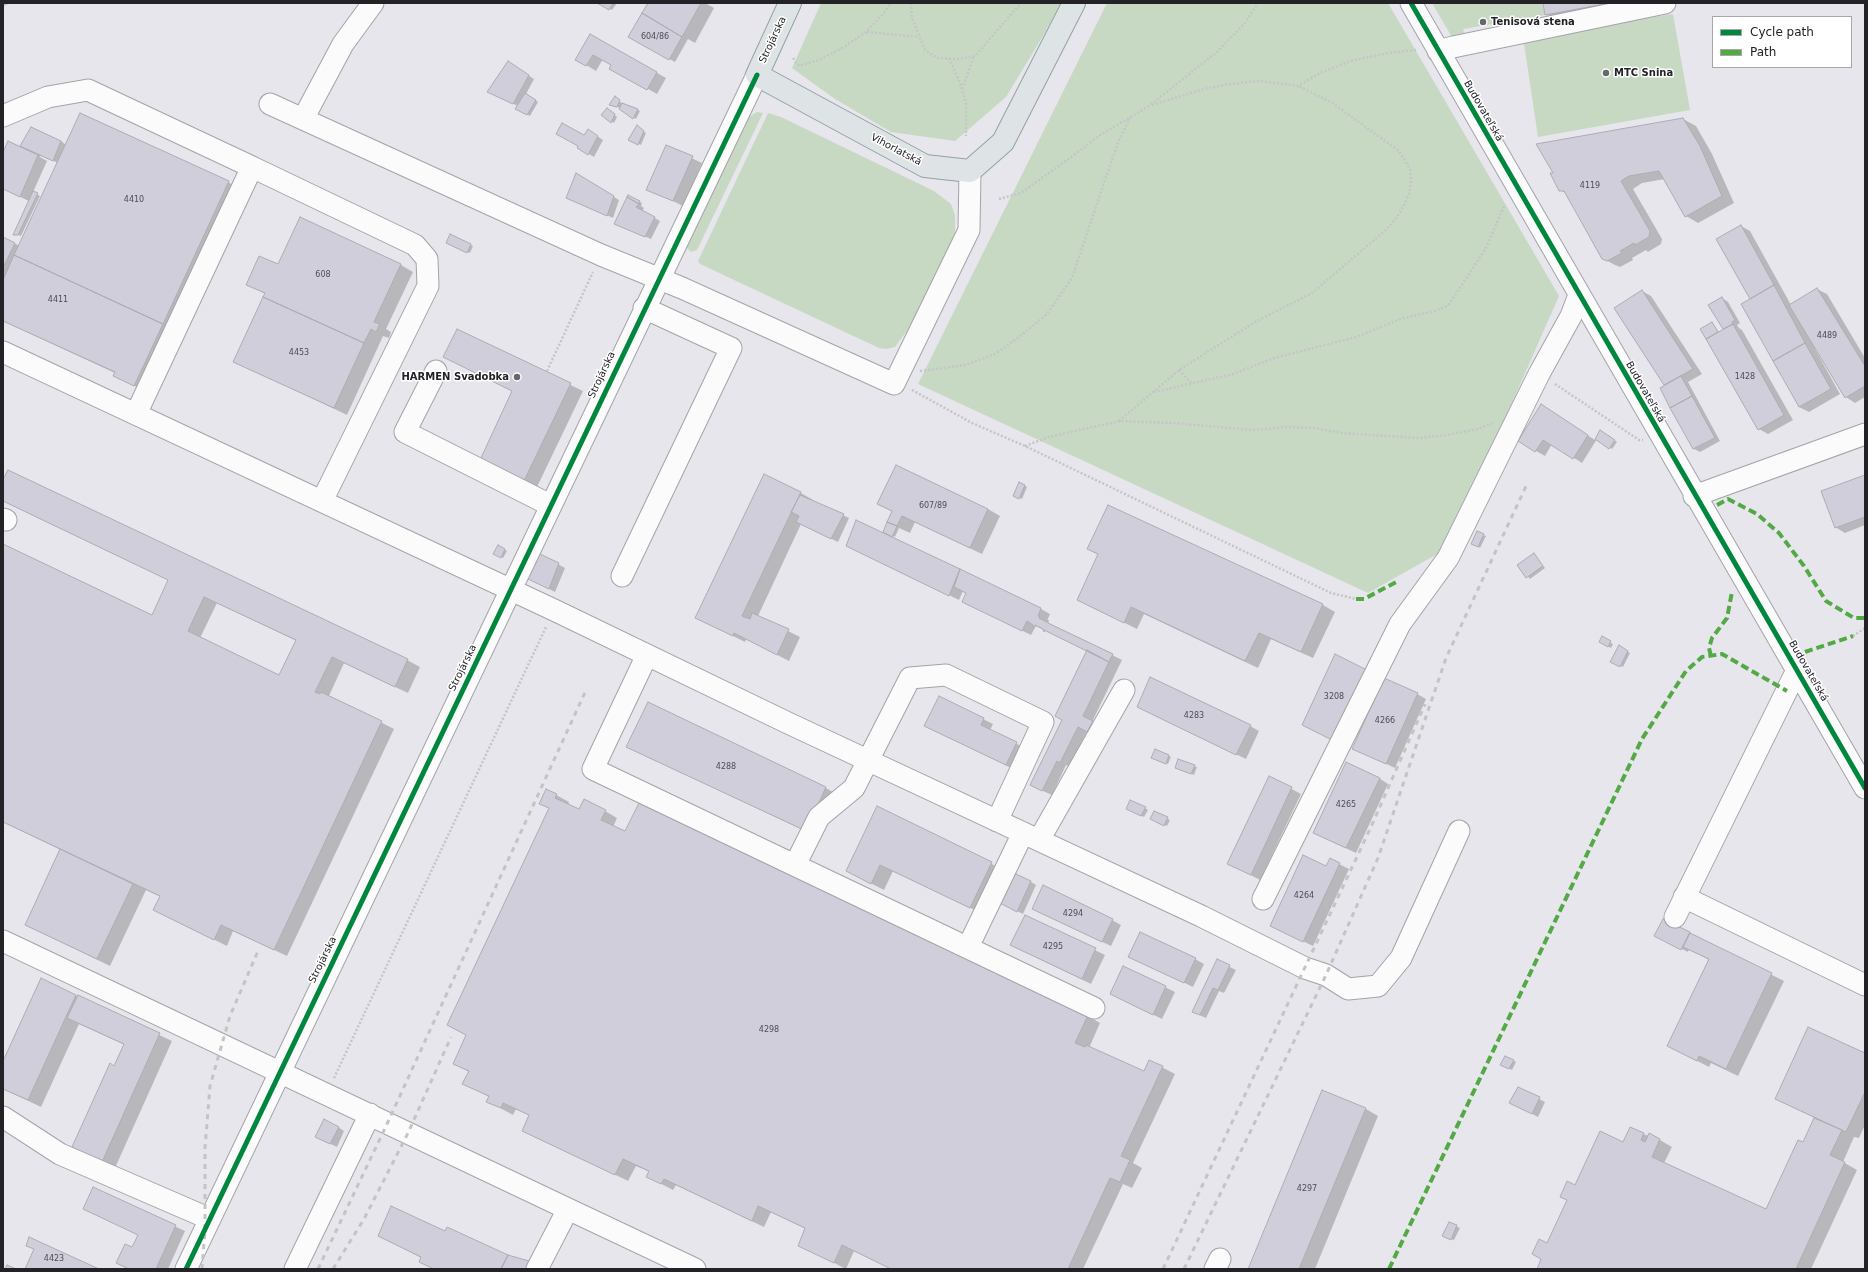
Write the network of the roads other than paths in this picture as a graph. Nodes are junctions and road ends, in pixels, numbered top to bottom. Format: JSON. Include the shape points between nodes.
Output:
{"nodes":[{"id":1,"x":373,"y":3,"type":"edge"},
{"id":2,"x":790,"y":3,"type":"edge"},
{"id":3,"x":1074,"y":3,"type":"edge"},
{"id":4,"x":1411,"y":3,"type":"edge"},
{"id":5,"x":1665,"y":3,"type":"edge"},
{"id":6,"x":1438,"y":52,"type":"junction"},
{"id":7,"x":757,"y":75,"type":"junction"},
{"id":8,"x":270,"y":104,"type":"dead end"},
{"id":9,"x":3,"y":116,"type":"edge"},
{"id":10,"x":303,"y":119,"type":"junction"},
{"id":11,"x":252,"y":167,"type":"junction"},
{"id":12,"x":970,"y":171,"type":"junction"},
{"id":13,"x":658,"y":278,"type":"junction"},
{"id":14,"x":1579,"y":295,"type":"junction"},
{"id":15,"x":644,"y":308,"type":"junction"},
{"id":16,"x":3,"y":352,"type":"edge"},
{"id":17,"x":436,"y":371,"type":"dead end"},
{"id":18,"x":136,"y":414,"type":"junction"},
{"id":19,"x":1865,"y":434,"type":"edge"},
{"id":20,"x":1694,"y":496,"type":"junction"},
{"id":21,"x":322,"y":501,"type":"junction"},
{"id":22,"x":550,"y":505,"type":"junction"},
{"id":23,"x":622,"y":576,"type":"dead end"},
{"id":24,"x":510,"y":590,"type":"junction"},
{"id":25,"x":647,"y":655,"type":"junction"},
{"id":26,"x":1797,"y":670,"type":"junction"},
{"id":27,"x":1124,"y":690,"type":"dead end"},
{"id":28,"x":868,"y":761,"type":"junction"},
{"id":29,"x":1865,"y":788,"type":"edge"},
{"id":30,"x":997,"y":821,"type":"junction"},
{"id":31,"x":1459,"y":831,"type":"dead end"},
{"id":32,"x":1031,"y":837,"type":"junction"},
{"id":33,"x":795,"y":865,"type":"junction"},
{"id":34,"x":1684,"y":897,"type":"junction"},
{"id":35,"x":1263,"y":899,"type":"dead end"},
{"id":36,"x":1675,"y":917,"type":"dead end"},
{"id":37,"x":3,"y":941,"type":"edge"},
{"id":38,"x":968,"y":947,"type":"junction"},
{"id":39,"x":1865,"y":985,"type":"edge"},
{"id":40,"x":1094,"y":1008,"type":"dead end"},
{"id":41,"x":279,"y":1072,"type":"junction"},
{"id":42,"x":370,"y":1114,"type":"junction"},
{"id":43,"x":3,"y":1117,"type":"edge"},
{"id":44,"x":568,"y":1209,"type":"junction"},
{"id":45,"x":210,"y":1218,"type":"junction"},
{"id":46,"x":186,"y":1269,"type":"edge"},
{"id":47,"x":295,"y":1269,"type":"edge"},
{"id":48,"x":537,"y":1269,"type":"edge"},
{"id":49,"x":695,"y":1269,"type":"edge"}],
"edges":[{"from":1,"to":10,"type":"street","via":[[343,44]]},
{"from":2,"to":7,"type":"main road","name":"Strojárska"},
{"from":3,"to":12,"type":"main road","via":[[1003,142]]},
{"from":4,"to":6,"type":"street","name":"Budovateľská"},
{"from":5,"to":6,"type":"street"},
{"from":6,"to":14,"type":"street","name":"Budovateľská"},
{"from":7,"to":12,"type":"main road","name":"Vihorlatská","via":[[926,166]]},
{"from":7,"to":13,"type":"street","name":"Strojárska"},
{"from":8,"to":10,"type":"street"},
{"from":9,"to":11,"type":"street","via":[[48,97],[88,90]]},
{"from":10,"to":13,"type":"street","via":[[601,255]]},
{"from":11,"to":18,"type":"street"},
{"from":11,"to":21,"type":"street","via":[[415,245],[427,259],[428,286]]},
{"from":12,"to":13,"type":"street","via":[[969,230],[894,384]]},
{"from":13,"to":15,"type":"street","name":"Strojárska"},
{"from":14,"to":20,"type":"street","name":"Budovateľská"},
{"from":14,"to":35,"type":"street","via":[[1571,316],[1539,374],[1448,558],[1400,624]]},
{"from":15,"to":22,"type":"street","name":"Strojárska"},
{"from":15,"to":23,"type":"street","via":[[731,348]]},
{"from":16,"to":18,"type":"street"},
{"from":17,"to":22,"type":"street","via":[[405,432]]},
{"from":18,"to":21,"type":"street"},
{"from":19,"to":20,"type":"street"},
{"from":20,"to":26,"type":"street","name":"Budovateľská"},
{"from":21,"to":24,"type":"street"},
{"from":22,"to":24,"type":"street","name":"Strojárska"},
{"from":24,"to":25,"type":"street"},
{"from":24,"to":41,"type":"street","name":"Strojárska"},
{"from":25,"to":28,"type":"street"},
{"from":25,"to":33,"type":"street","via":[[593,769]]},
{"from":26,"to":29,"type":"street","name":"Budovateľská"},
{"from":26,"to":34,"type":"street"},
{"from":27,"to":32,"type":"street"},
{"from":28,"to":30,"type":"street"},
{"from":28,"to":30,"type":"street","via":[[910,678],[946,675],[1043,722]]},
{"from":28,"to":33,"type":"street","via":[[854,788],[819,817]]},
{"from":30,"to":32,"type":"street"},
{"from":31,"to":32,"type":"street","via":[[1401,958],[1378,986],[1348,989],[1326,975],[1305,968],[1201,916]]},
{"from":32,"to":38,"type":"street"},
{"from":33,"to":38,"type":"street"},
{"from":34,"to":36,"type":"street"},
{"from":34,"to":39,"type":"street"},
{"from":37,"to":41,"type":"street"},
{"from":38,"to":40,"type":"street"},
{"from":41,"to":42,"type":"street"},
{"from":41,"to":45,"type":"street","name":"Strojárska"},
{"from":42,"to":44,"type":"street"},
{"from":42,"to":47,"type":"street"},
{"from":43,"to":45,"type":"street","via":[[60,1154]]},
{"from":44,"to":48,"type":"street"},
{"from":44,"to":49,"type":"street"},
{"from":45,"to":46,"type":"street","name":"Strojárska"}]}
